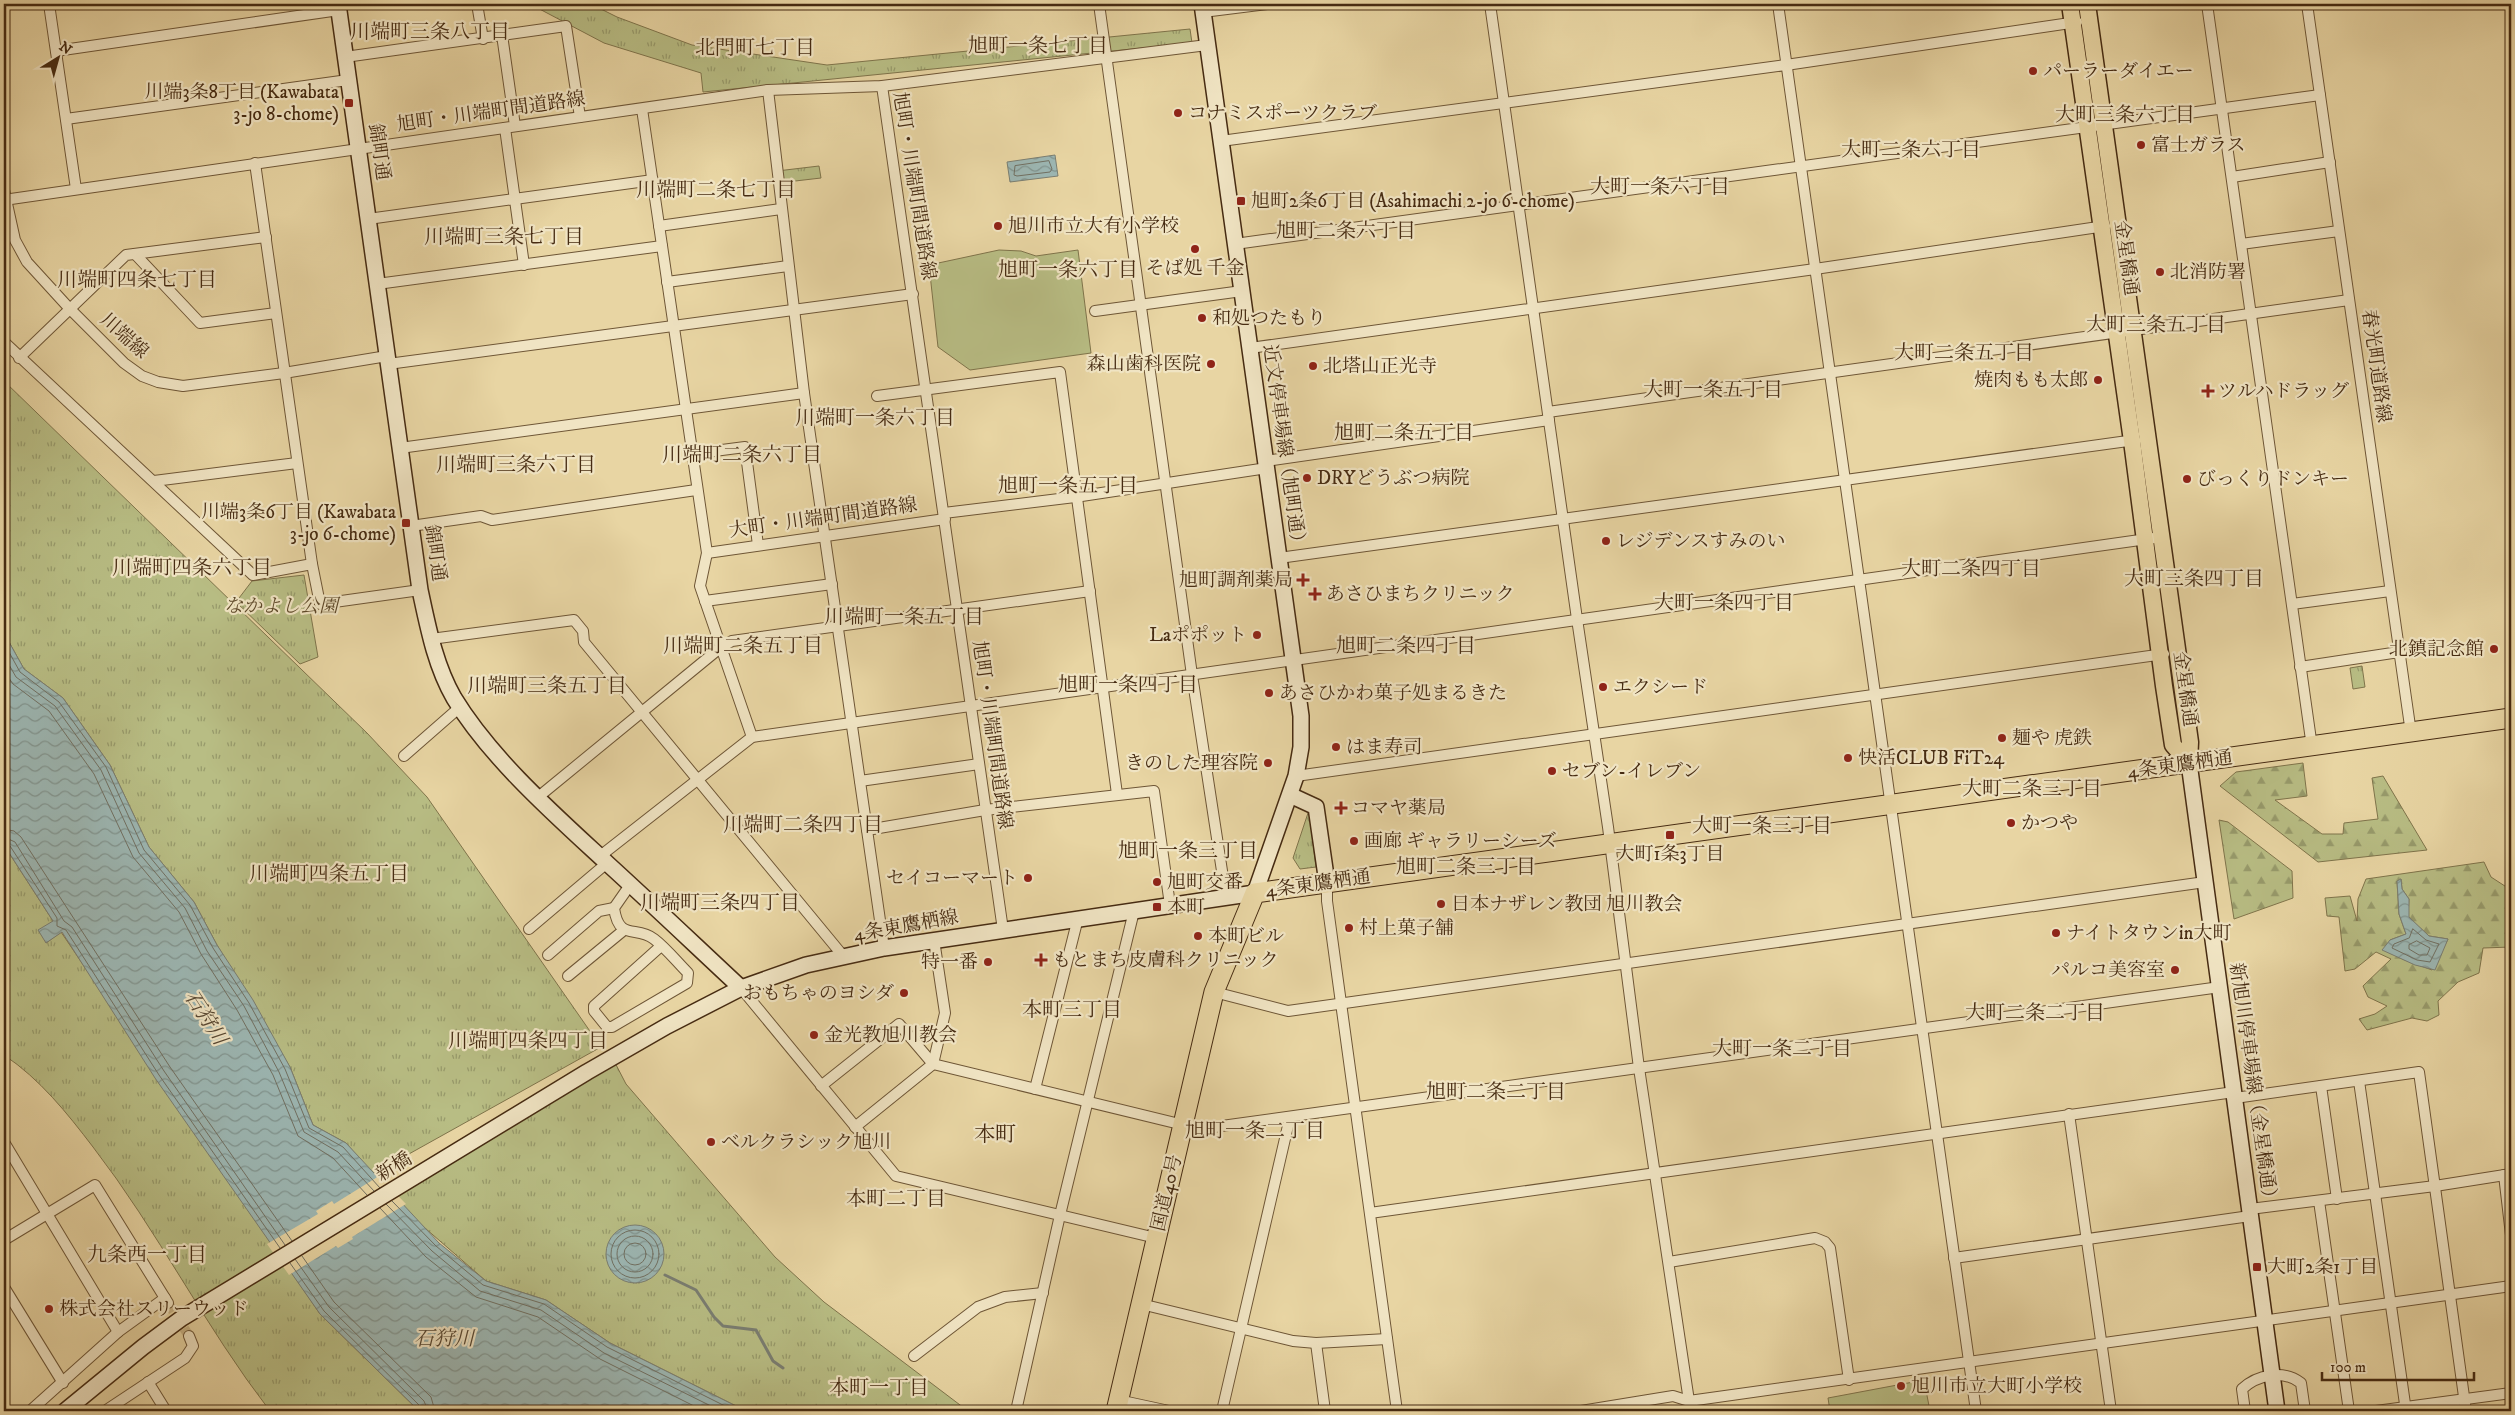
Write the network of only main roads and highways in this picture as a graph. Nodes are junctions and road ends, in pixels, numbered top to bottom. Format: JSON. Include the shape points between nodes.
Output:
{"nodes":[{"id":1,"x":2070,"y":4,"type":"edge"},
{"id":2,"x":2086,"y":4,"type":"edge"},
{"id":3,"x":2081,"y":22,"type":"junction"},
{"id":4,"x":2153,"y":538,"type":"junction"},
{"id":5,"x":2511,"y":718,"type":"edge"},
{"id":6,"x":2189,"y":763,"type":"junction"},
{"id":7,"x":1255,"y":893,"type":"joint"},
{"id":8,"x":1117,"y":1406,"type":"edge"}],
"edges":[{"from":1,"to":3,"type":"main road","name":"金星橋通"},
{"from":2,"to":3,"type":"main road","name":"金星橋通"},
{"from":3,"to":4,"type":"main road","name":"金星橋通"},
{"from":4,"to":6,"type":"main road","name":"金星橋通","via":[[2178,653],[2190,742]]},
{"from":4,"to":6,"type":"main road","name":"金星橋通","via":[[2160,655],[2173,745]]},
{"from":5,"to":6,"type":"highway","name":"4条東鷹栖通"},
{"from":6,"to":7,"type":"highway","name":"4条東鷹栖通"},
{"from":7,"to":8,"type":"highway","name":"国道40号","via":[[1214,992]]}]}
